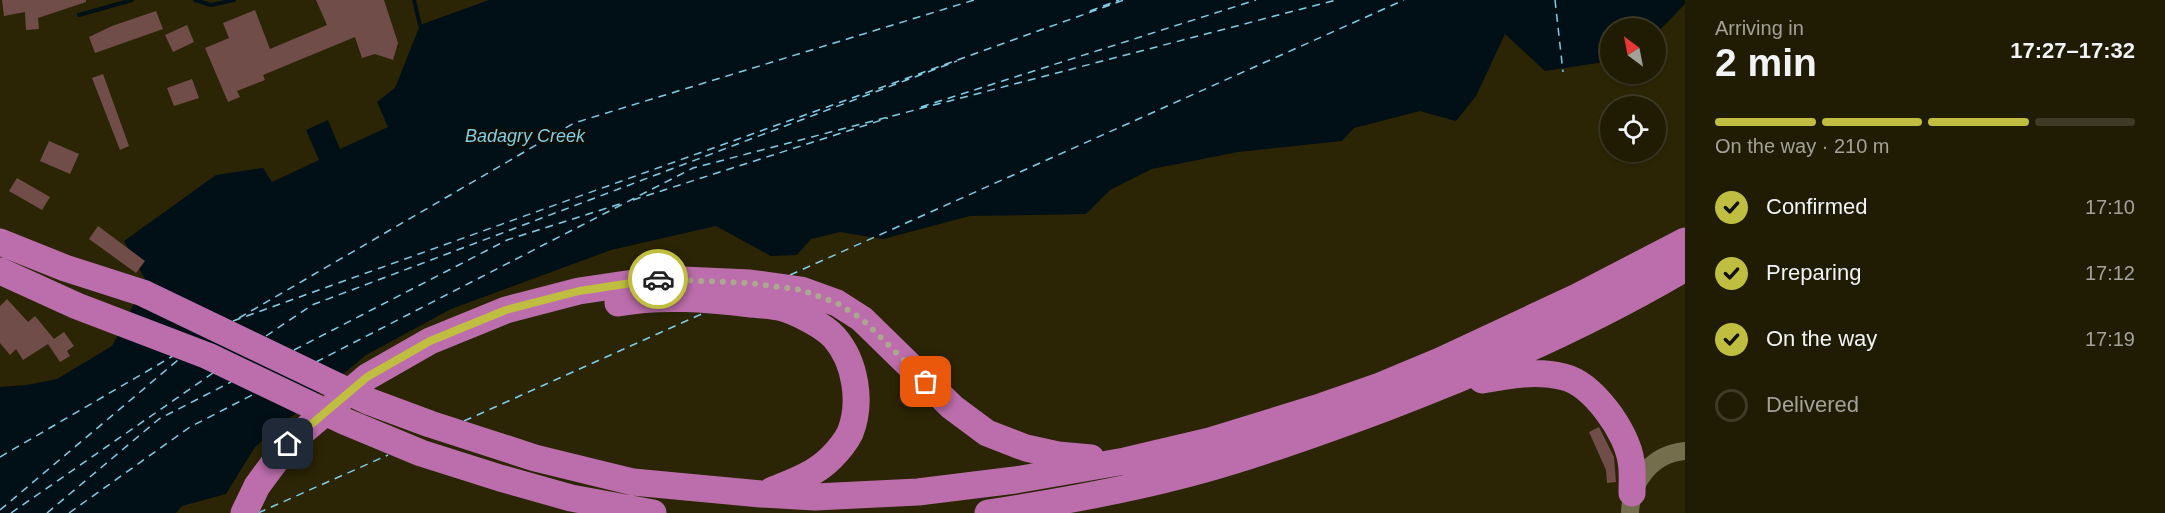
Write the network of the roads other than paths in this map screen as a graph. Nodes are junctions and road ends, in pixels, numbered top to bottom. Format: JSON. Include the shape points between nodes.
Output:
{"nodes":[{"id":1,"x":1685,"y":241,"type":"edge"},
{"id":2,"x":0,"y":242,"type":"edge"},
{"id":3,"x":1685,"y":268,"type":"edge"},
{"id":4,"x":0,"y":271,"type":"edge"},
{"id":5,"x":1436,"y":389,"type":"junction"},
{"id":6,"x":1685,"y":451,"type":"edge"},
{"id":7,"x":1125,"y":461,"type":"junction"},
{"id":8,"x":761,"y":494,"type":"junction"},
{"id":9,"x":1631,"y":503,"type":"edge"},
{"id":10,"x":244,"y":513,"type":"edge"},
{"id":11,"x":263,"y":513,"type":"edge"},
{"id":12,"x":653,"y":513,"type":"edge"},
{"id":13,"x":988,"y":513,"type":"edge"}],
"edges":[{"from":1,"to":7,"type":"highway","via":[[1577,297],[1380,386],[1210,441]]},
{"from":2,"to":8,"type":"highway","via":[[142,293],[368,401],[430,424],[603,476]]},
{"from":3,"to":5,"type":"highway","via":[[1535,346]]},
{"from":4,"to":12,"type":"highway","via":[[77,306],[208,356],[421,453],[571,498]]},
{"from":5,"to":9,"type":"highway","via":[[1512,374],[1567,377],[1591,392],[1624,440],[1631,460]]},
{"from":5,"to":13,"type":"highway","via":[[1206,469],[1120,490]]},
{"from":6,"to":9,"type":"street","via":[[1651,465],[1643,473]]},
{"from":7,"to":8,"type":"highway","via":[[918,492],[814,497]]},
{"from":7,"to":10,"type":"highway","via":[[1058,455],[987,433],[952,407],[862,319],[837,303],[801,290],[750,283],[660,279],[579,291],[506,310],[430,341],[367,377],[288,444],[257,486]]},
{"from":8,"to":11,"type":"highway","via":[[812,474],[831,458],[849,434],[855,385],[849,362],[834,337],[783,308],[729,301],[640,299],[561,313],[498,331],[397,379],[321,437],[278,486]]}]}
